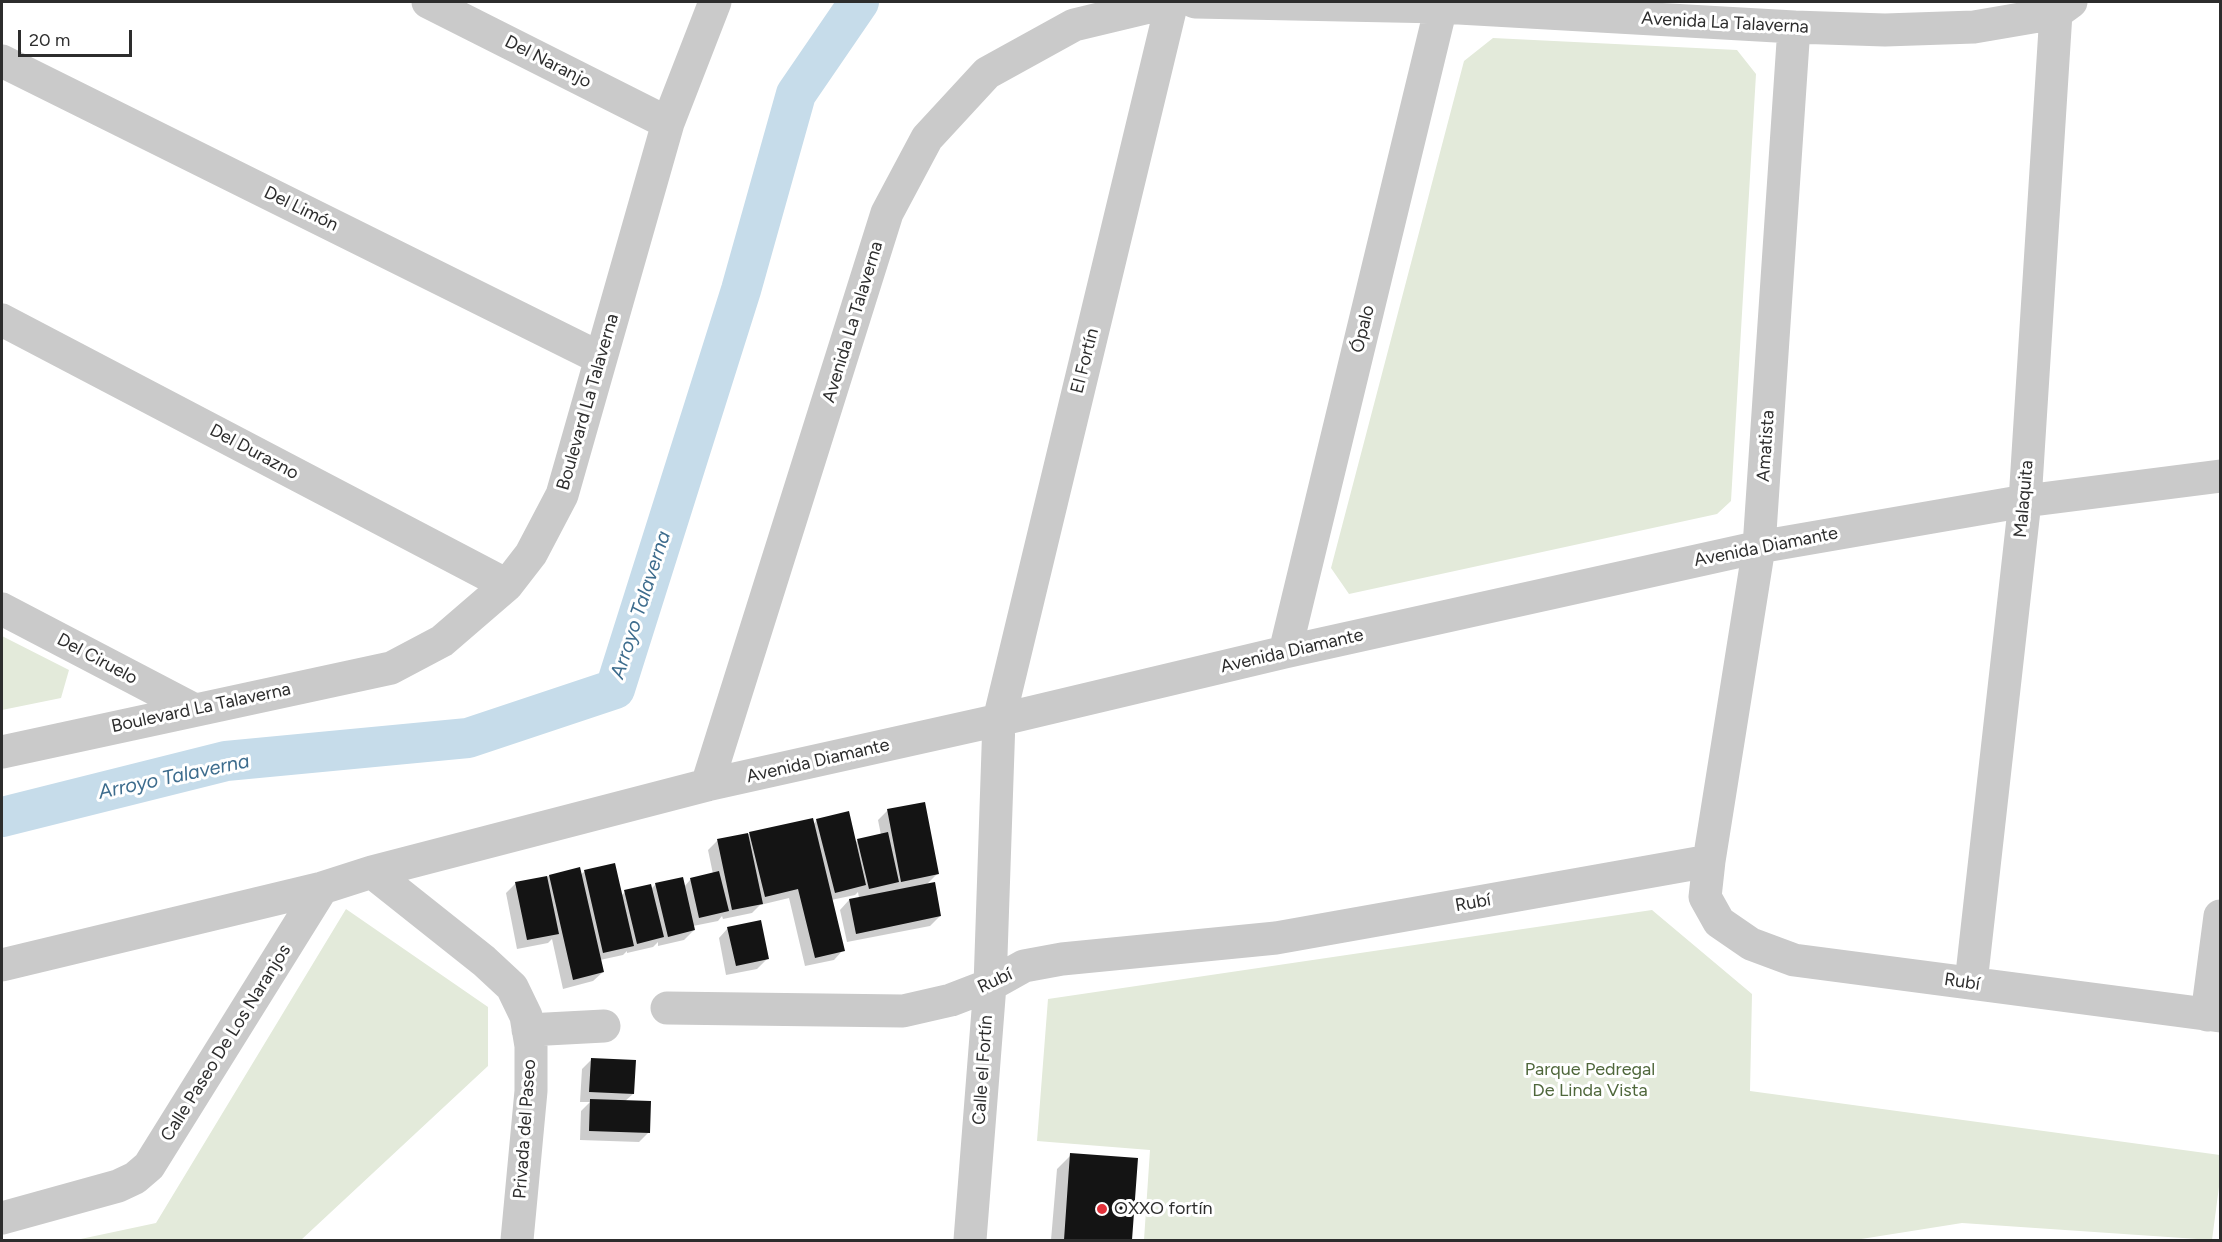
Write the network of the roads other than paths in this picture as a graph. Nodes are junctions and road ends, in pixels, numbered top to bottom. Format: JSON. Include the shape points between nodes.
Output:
{"nodes":[{"id":1,"x":428,"y":2,"type":"edge"},
{"id":2,"x":715,"y":2,"type":"edge"},
{"id":3,"x":1171,"y":2,"type":"edge"},
{"id":4,"x":1195,"y":2,"type":"edge"},
{"id":5,"x":1441,"y":7,"type":"junction"},
{"id":6,"x":2063,"y":7,"type":"edge"},
{"id":7,"x":1794,"y":27,"type":"junction"},
{"id":8,"x":2,"y":61,"type":"edge"},
{"id":9,"x":668,"y":123,"type":"junction"},
{"id":10,"x":2,"y":320,"type":"edge"},
{"id":11,"x":600,"y":358,"type":"junction"},
{"id":12,"x":2220,"y":476,"type":"edge"},
{"id":13,"x":2025,"y":501,"type":"junction"},
{"id":14,"x":1759,"y":547,"type":"junction"},
{"id":15,"x":507,"y":585,"type":"junction"},
{"id":16,"x":2,"y":609,"type":"edge"},
{"id":17,"x":1285,"y":652,"type":"junction"},
{"id":18,"x":193,"y":709,"type":"junction"},
{"id":19,"x":999,"y":720,"type":"junction"},
{"id":20,"x":2,"y":752,"type":"edge"},
{"id":21,"x":707,"y":785,"type":"junction"},
{"id":22,"x":1709,"y":861,"type":"junction"},
{"id":23,"x":372,"y":872,"type":"junction"},
{"id":24,"x":322,"y":888,"type":"junction"},
{"id":25,"x":2220,"y":916,"type":"edge"},
{"id":26,"x":2,"y":965,"type":"edge"},
{"id":27,"x":1971,"y":983,"type":"junction"},
{"id":28,"x":990,"y":985,"type":"junction"},
{"id":29,"x":667,"y":1008,"type":"dead end"},
{"id":30,"x":2213,"y":1016,"type":"edge"},
{"id":31,"x":604,"y":1026,"type":"dead end"},
{"id":32,"x":528,"y":1030,"type":"junction"},
{"id":33,"x":2,"y":1218,"type":"edge"},
{"id":34,"x":516,"y":1240,"type":"edge"},
{"id":35,"x":970,"y":1240,"type":"edge"}],
"edges":[{"from":1,"to":9,"type":"street","name":"Del Naranjo"},
{"from":2,"to":9,"type":"street","name":"Boulevard La Talaverna"},
{"from":3,"to":19,"type":"street","name":"El Fortín"},
{"from":3,"to":21,"type":"street","name":"Avenida La Talaverna","via":[[1074,25],[987,73],[927,138],[887,213]]},
{"from":4,"to":5,"type":"street","name":"Avenida La Talaverna"},
{"from":5,"to":7,"type":"street","name":"Avenida La Talaverna"},
{"from":5,"to":17,"type":"street","name":"Ópalo"},
{"from":6,"to":7,"type":"street","name":"Avenida La Talaverna","via":[[1974,27]]},
{"from":6,"to":13,"type":"street","name":"Malaquita"},
{"from":7,"to":14,"type":"street","name":"Amatista"},
{"from":8,"to":11,"type":"street","name":"Del Limón"},
{"from":9,"to":11,"type":"street","name":"Boulevard La Talaverna"},
{"from":10,"to":15,"type":"street","name":"Del Durazno"},
{"from":11,"to":15,"type":"street","name":"Boulevard La Talaverna","via":[[562,495],[531,554]]},
{"from":12,"to":13,"type":"street","name":"Avenida Diamante"},
{"from":13,"to":14,"type":"street","name":"Avenida Diamante"},
{"from":13,"to":27,"type":"street","name":"Malaquita"},
{"from":14,"to":17,"type":"street","name":"Avenida Diamante"},
{"from":14,"to":22,"type":"street","name":"Amatista"},
{"from":15,"to":18,"type":"street","name":"Boulevard La Talaverna","via":[[442,641],[392,668]]},
{"from":16,"to":18,"type":"street","name":"Del Ciruelo"},
{"from":17,"to":19,"type":"street","name":"Avenida Diamante"},
{"from":18,"to":20,"type":"street","name":"Boulevard La Talaverna"},
{"from":19,"to":21,"type":"street","name":"Avenida Diamante"},
{"from":19,"to":28,"type":"street","name":"Calle el Fortín"},
{"from":21,"to":23,"type":"street","name":"Avenida Diamante"},
{"from":22,"to":27,"type":"street","name":"Rubí","via":[[1705,897],[1719,921],[1751,944],[1794,960]]},
{"from":22,"to":28,"type":"street","name":"Rubí","via":[[1276,938],[1062,959],[1024,966]]},
{"from":23,"to":24,"type":"street"},
{"from":23,"to":32,"type":"street","name":"Privada del Paseo","via":[[512,987],[526,1016]]},
{"from":24,"to":26,"type":"street"},
{"from":24,"to":33,"type":"street","name":"Calle Paseo De Los Naranjos","via":[[149,1166],[118,1186]]},
{"from":25,"to":30,"type":"street"},
{"from":27,"to":30,"type":"street","name":"Rubí"},
{"from":28,"to":29,"type":"street","name":"Rubí","via":[[951,1000],[903,1011]]},
{"from":28,"to":35,"type":"street","name":"Calle el Fortín"},
{"from":31,"to":32,"type":"street"},
{"from":32,"to":34,"type":"street","name":"Privada del Paseo","via":[[531,1090]]}]}
